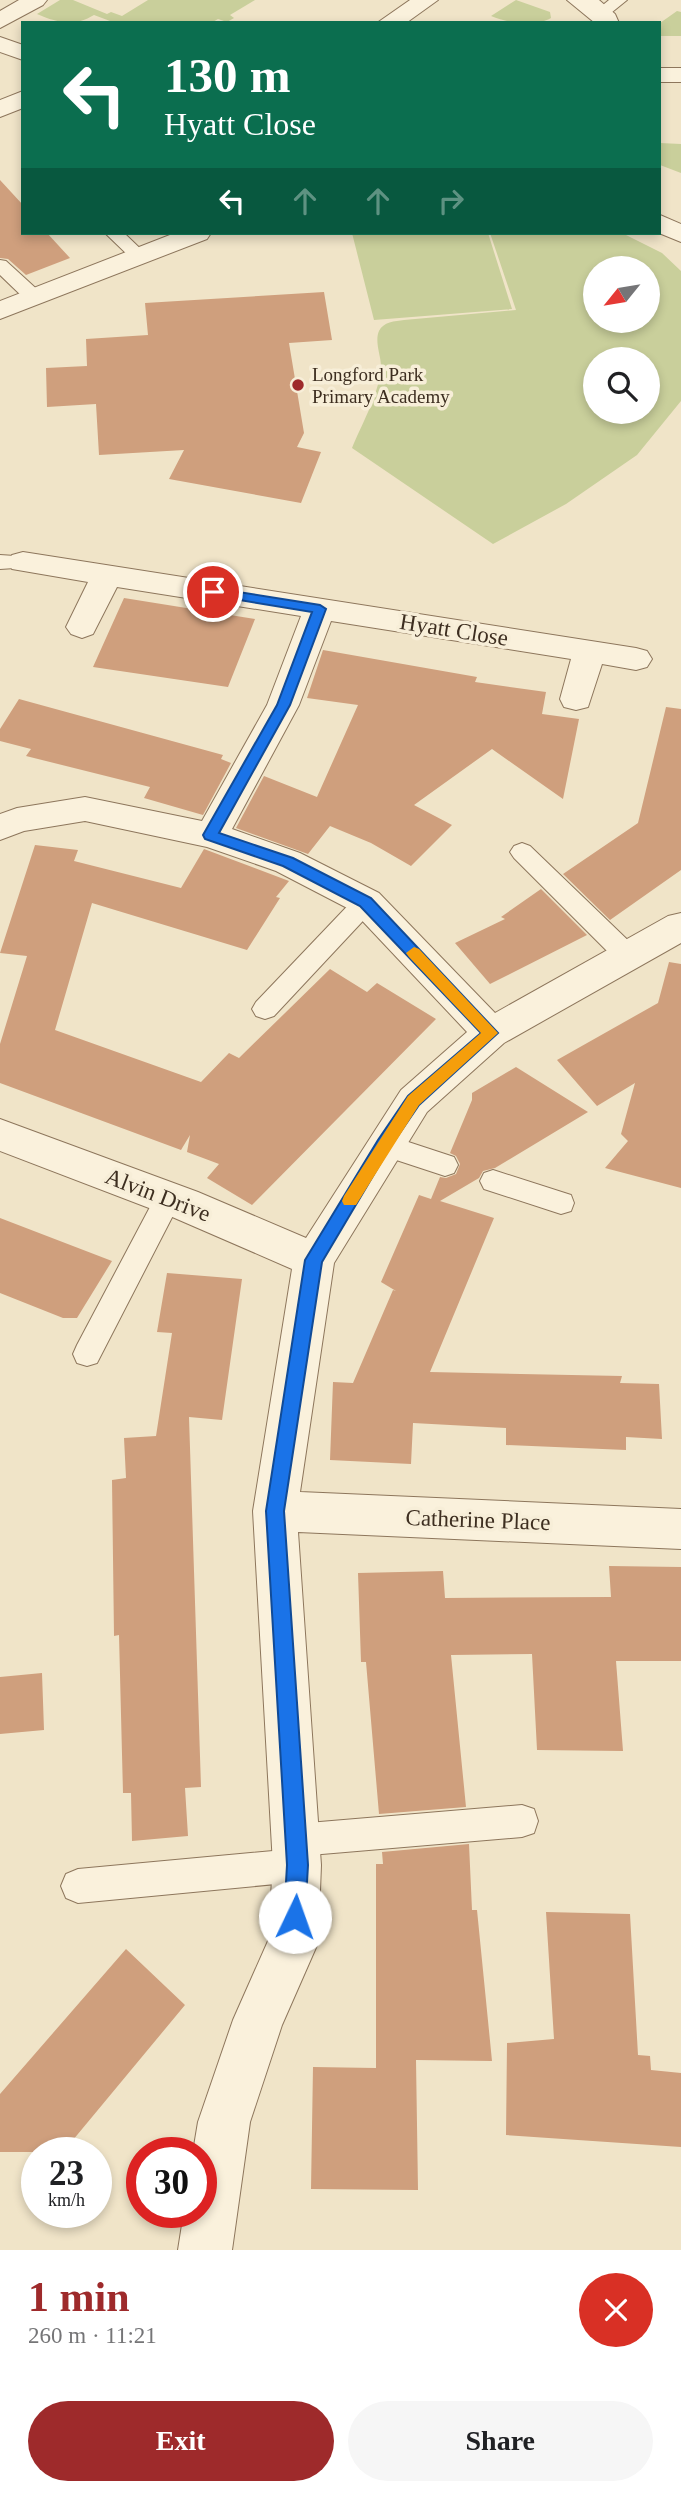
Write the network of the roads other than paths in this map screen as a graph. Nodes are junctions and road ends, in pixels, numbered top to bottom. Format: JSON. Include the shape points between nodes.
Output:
{"nodes":[{"id":1,"x":36,"y":0,"type":"edge"},
{"id":2,"x":426,"y":0,"type":"edge"},
{"id":3,"x":579,"y":0,"type":"edge"},
{"id":4,"x":609,"y":12,"type":"edge"},
{"id":5,"x":0,"y":21,"type":"edge"},
{"id":6,"x":392,"y":21,"type":"edge"},
{"id":7,"x":0,"y":44,"type":"edge"},
{"id":8,"x":21,"y":51,"type":"edge"},
{"id":9,"x":661,"y":75,"type":"edge"},
{"id":10,"x":681,"y":75,"type":"edge"},
{"id":11,"x":21,"y":99,"type":"edge"},
{"id":12,"x":0,"y":110,"type":"edge"},
{"id":13,"x":661,"y":224,"type":"edge"},
{"id":14,"x":681,"y":234,"type":"edge"},
{"id":15,"x":116,"y":235,"type":"edge"},
{"id":16,"x":193,"y":235,"type":"edge"},
{"id":17,"x":139,"y":256,"type":"junction"},
{"id":18,"x":0,"y":265,"type":"edge"},
{"id":19,"x":34,"y":297,"type":"junction"},
{"id":20,"x":0,"y":311,"type":"edge"},
{"id":21,"x":11,"y":562,"type":"edge"},
{"id":22,"x":107,"y":575,"type":"junction"},
{"id":23,"x":320,"y":609,"type":"junction"},
{"id":24,"x":82,"y":627,"type":"dead end"},
{"id":25,"x":589,"y":652,"type":"junction"},
{"id":26,"x":636,"y":659,"type":"dead end"},
{"id":27,"x":576,"y":699,"type":"dead end"},
{"id":28,"x":0,"y":828,"type":"edge"},
{"id":29,"x":211,"y":835,"type":"junction"},
{"id":30,"x":522,"y":852,"type":"dead end"},
{"id":31,"x":366,"y":902,"type":"junction"},
{"id":32,"x":681,"y":926,"type":"edge"},
{"id":33,"x":628,"y":956,"type":"junction"},
{"id":34,"x":265,"y":1009,"type":"dead end"},
{"id":35,"x":491,"y":1033,"type":"junction"},
{"id":36,"x":0,"y":1135,"type":"edge"},
{"id":37,"x":384,"y":1145,"type":"junction"},
{"id":38,"x":445,"y":1165,"type":"dead end"},
{"id":39,"x":493,"y":1181,"type":"dead end"},
{"id":40,"x":169,"y":1198,"type":"junction"},
{"id":41,"x":561,"y":1203,"type":"dead end"},
{"id":42,"x":314,"y":1260,"type":"junction"},
{"id":43,"x":87,"y":1354,"type":"dead end"},
{"id":44,"x":275,"y":1511,"type":"junction"},
{"id":45,"x":681,"y":1528,"type":"edge"},
{"id":46,"x":522,"y":1821,"type":"dead end"},
{"id":47,"x":297,"y":1852,"type":"junction"},
{"id":48,"x":78,"y":1886,"type":"dead end"},
{"id":49,"x":205,"y":2250,"type":"edge"}],
"edges":[{"from":1,"to":5,"type":"street"},
{"from":2,"to":6,"type":"street"},
{"from":3,"to":4,"type":"street"},
{"from":7,"to":8,"type":"street"},
{"from":9,"to":10,"type":"street"},
{"from":11,"to":12,"type":"street"},
{"from":13,"to":14,"type":"street"},
{"from":15,"to":17,"type":"lane"},
{"from":16,"to":17,"type":"street"},
{"from":17,"to":19,"type":"street"},
{"from":18,"to":19,"type":"lane"},
{"from":19,"to":20,"type":"street"},
{"from":21,"to":22,"type":"street","name":"Hyatt Close"},
{"from":22,"to":23,"type":"street","name":"Hyatt Close"},
{"from":22,"to":24,"type":"street"},
{"from":23,"to":25,"type":"street","name":"Hyatt Close"},
{"from":23,"to":29,"type":"street","via":[[284,705]]},
{"from":25,"to":26,"type":"street","name":"Hyatt Close"},
{"from":25,"to":27,"type":"street"},
{"from":28,"to":29,"type":"street","via":[[17,820],[85,809]]},
{"from":29,"to":31,"type":"street","via":[[288,862]]},
{"from":30,"to":33,"type":"lane"},
{"from":31,"to":34,"type":"lane"},
{"from":31,"to":35,"type":"street"},
{"from":32,"to":33,"type":"street"},
{"from":33,"to":35,"type":"street"},
{"from":35,"to":37,"type":"street","via":[[414,1101]]},
{"from":36,"to":40,"type":"street","name":"Alvin Drive"},
{"from":37,"to":38,"type":"lane"},
{"from":37,"to":42,"type":"street"},
{"from":39,"to":41,"type":"lane"},
{"from":40,"to":42,"type":"street","name":"Alvin Drive"},
{"from":40,"to":43,"type":"lane"},
{"from":42,"to":44,"type":"street"},
{"from":44,"to":45,"type":"street","name":"Catherine Place"},
{"from":44,"to":47,"type":"street"},
{"from":46,"to":47,"type":"lane"},
{"from":47,"to":48,"type":"lane"},
{"from":47,"to":49,"type":"street","via":[[293,1943],[258,2020],[225,2122]]}]}
